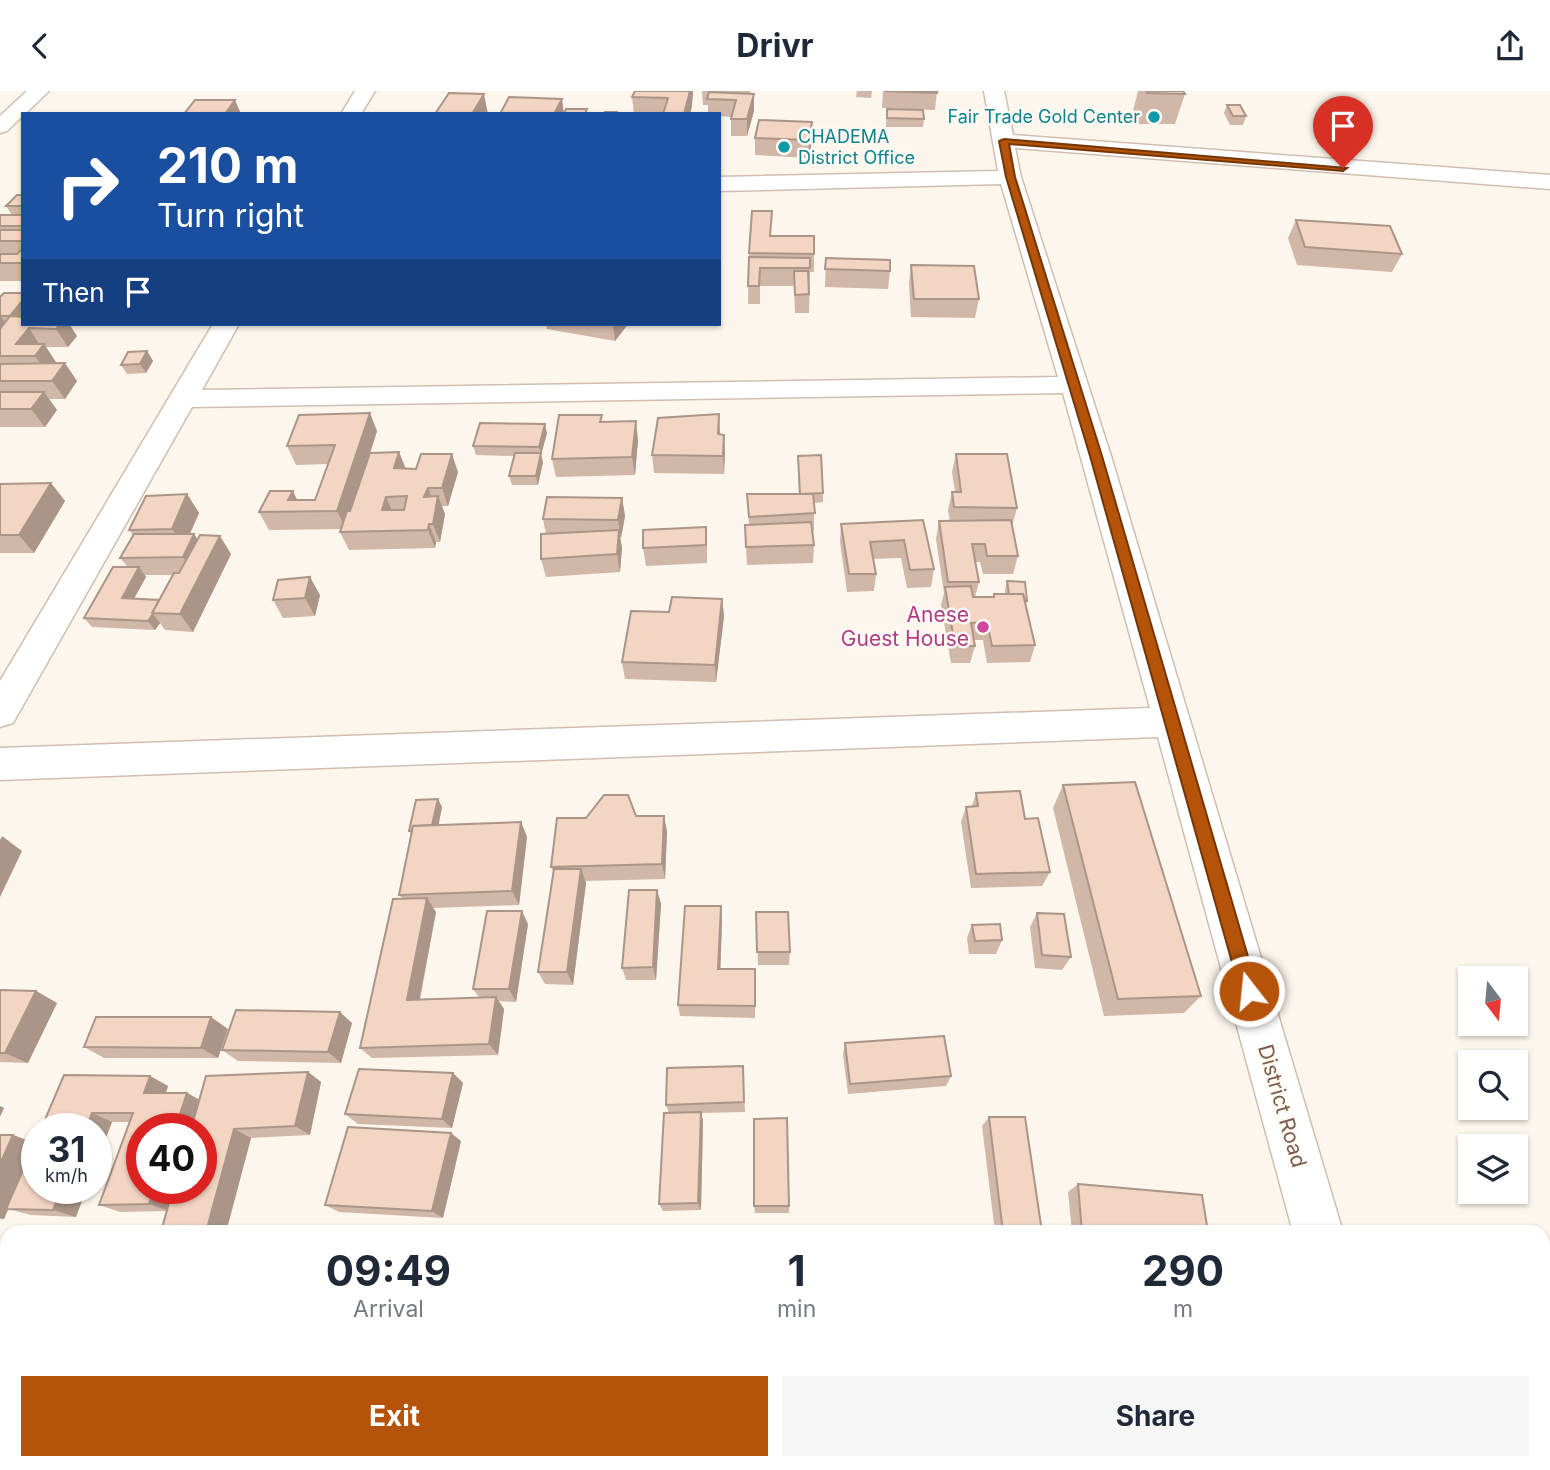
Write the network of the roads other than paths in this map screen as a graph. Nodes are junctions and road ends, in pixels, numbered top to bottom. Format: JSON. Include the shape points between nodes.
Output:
{"nodes":[{"id":1,"x":39,"y":91,"type":"edge"},
{"id":2,"x":365,"y":91,"type":"edge"},
{"id":3,"x":994,"y":91,"type":"edge"},
{"id":4,"x":352,"y":112,"type":"edge"},
{"id":5,"x":0,"y":127,"type":"edge"},
{"id":6,"x":1004,"y":141,"type":"junction"},
{"id":7,"x":1010,"y":177,"type":"junction"},
{"id":8,"x":1550,"y":182,"type":"edge"},
{"id":9,"x":721,"y":184,"type":"edge"},
{"id":10,"x":225,"y":326,"type":"edge"},
{"id":11,"x":1074,"y":385,"type":"junction"},
{"id":12,"x":182,"y":399,"type":"junction"},
{"id":13,"x":0,"y":713,"type":"edge"},
{"id":14,"x":1172,"y":722,"type":"junction"},
{"id":15,"x":0,"y":764,"type":"edge"},
{"id":16,"x":1316,"y":1225,"type":"edge"}],
"edges":[{"from":1,"to":5,"type":"street"},
{"from":2,"to":4,"type":"street"},
{"from":3,"to":6,"type":"street","name":"District Road"},
{"from":6,"to":7,"type":"street","name":"District Road"},
{"from":6,"to":8,"type":"street"},
{"from":7,"to":9,"type":"street"},
{"from":7,"to":11,"type":"street","name":"District Road"},
{"from":10,"to":12,"type":"street"},
{"from":11,"to":12,"type":"street"},
{"from":11,"to":14,"type":"street","name":"District Road"},
{"from":12,"to":13,"type":"street"},
{"from":14,"to":15,"type":"street"},
{"from":14,"to":16,"type":"street","name":"District Road"}]}
